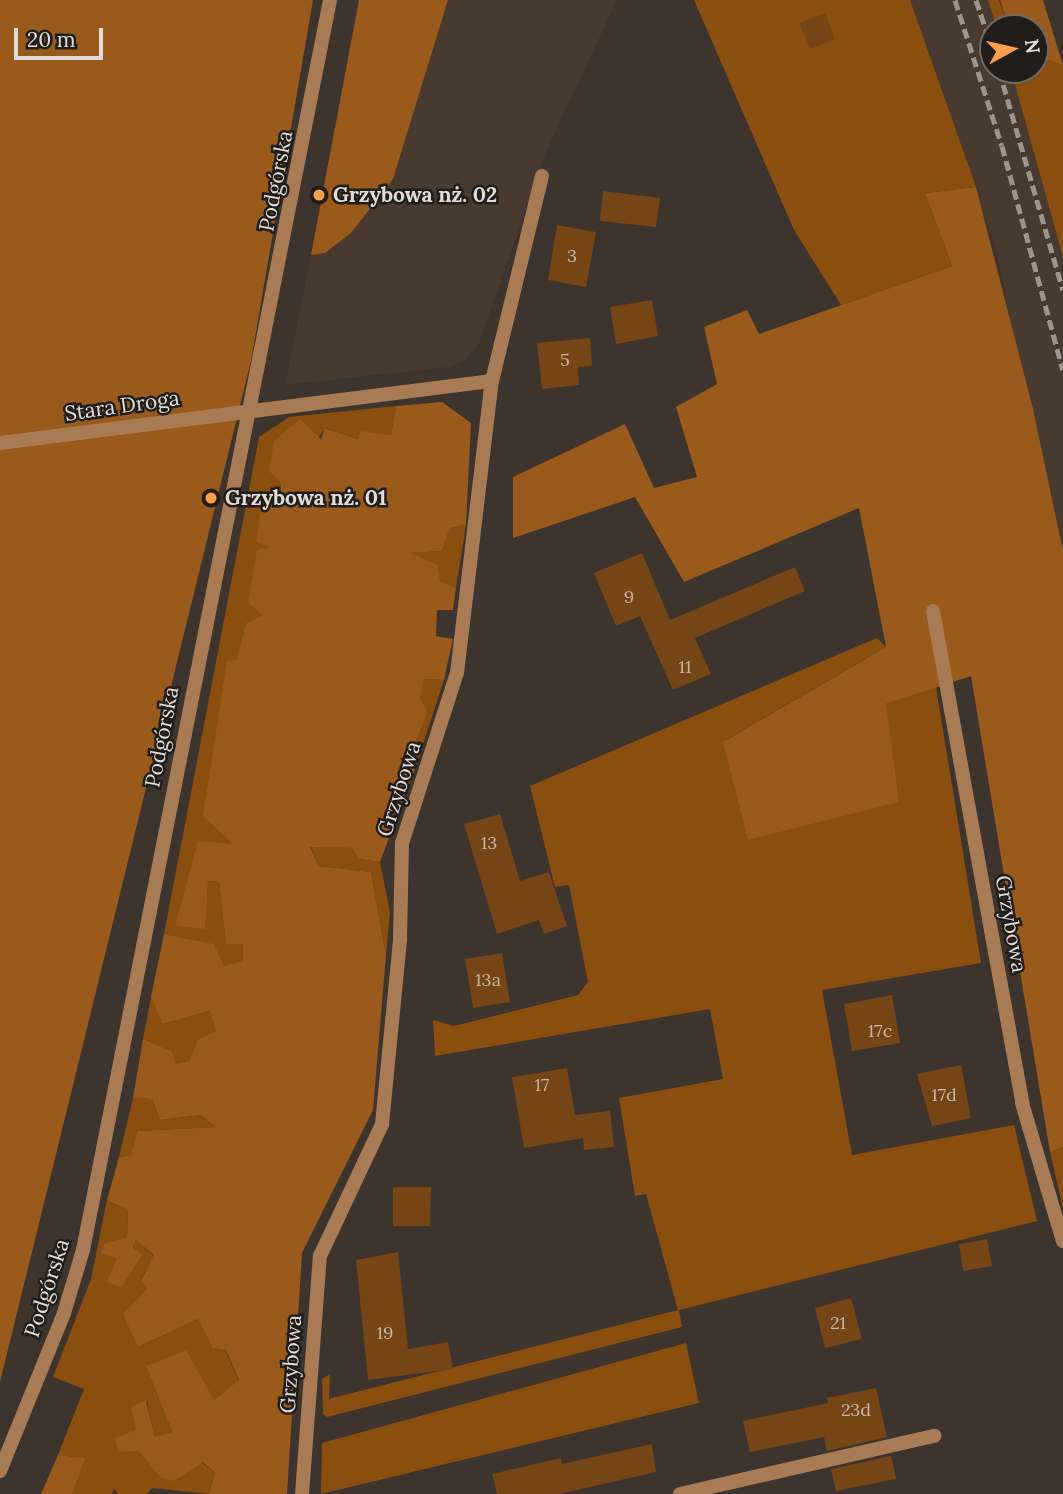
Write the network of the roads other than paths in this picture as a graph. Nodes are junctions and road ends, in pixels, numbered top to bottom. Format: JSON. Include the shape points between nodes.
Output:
{"nodes":[{"id":1,"x":330,"y":0,"type":"edge"},
{"id":2,"x":542,"y":176,"type":"dead end"},
{"id":3,"x":492,"y":381,"type":"junction"},
{"id":4,"x":250,"y":409,"type":"junction"},
{"id":5,"x":0,"y":443,"type":"edge"},
{"id":6,"x":933,"y":611,"type":"dead end"},
{"id":7,"x":1063,"y":1241,"type":"edge"},
{"id":8,"x":934,"y":1436,"type":"dead end"},
{"id":9,"x":0,"y":1471,"type":"edge"},
{"id":10,"x":302,"y":1494,"type":"edge"},
{"id":11,"x":680,"y":1494,"type":"edge"}],
"edges":[{"from":1,"to":4,"type":"street","name":"Podgórska"},
{"from":2,"to":3,"type":"street","name":"Grzybowa"},
{"from":3,"to":4,"type":"street","name":"Stara Droga"},
{"from":3,"to":10,"type":"street","name":"Grzybowa","via":[[457,673],[402,843],[400,939],[382,1124],[320,1256]]},
{"from":4,"to":5,"type":"street","name":"Stara Droga"},
{"from":4,"to":9,"type":"street","name":"Podgórska","via":[[83,1251],[64,1313]]},
{"from":6,"to":7,"type":"street","name":"Grzybowa","via":[[1022,1103]]},
{"from":8,"to":11,"type":"street"}]}
